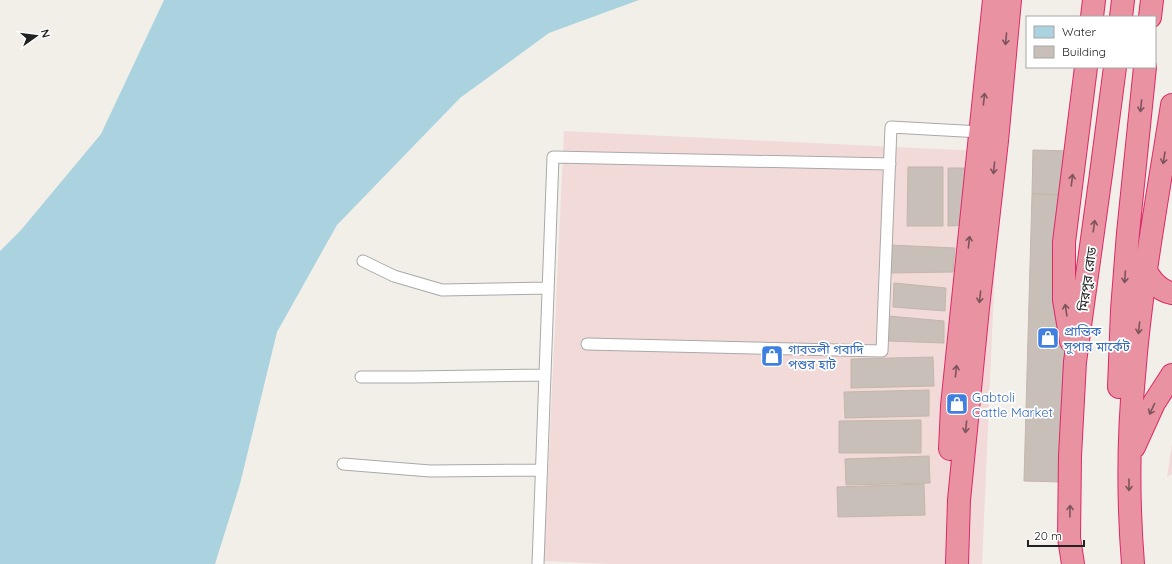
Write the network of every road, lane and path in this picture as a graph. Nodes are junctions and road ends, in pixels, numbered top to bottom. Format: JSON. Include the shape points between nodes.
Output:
{"nodes":[{"id":1,"x":994,"y":0,"type":"edge"},
{"id":2,"x":1010,"y":0,"type":"edge"},
{"id":3,"x":1094,"y":0,"type":"edge"},
{"id":4,"x":1123,"y":0,"type":"edge"},
{"id":5,"x":1152,"y":0,"type":"edge"},
{"id":6,"x":1092,"y":16,"type":"edge"},
{"id":7,"x":1121,"y":16,"type":"edge"},
{"id":8,"x":1150,"y":16,"type":"edge"},
{"id":9,"x":1086,"y":68,"type":"edge"},
{"id":10,"x":1115,"y":68,"type":"edge"},
{"id":11,"x":1145,"y":68,"type":"edge"},
{"id":12,"x":1172,"y":105,"type":"edge"},
{"id":13,"x":981,"y":132,"type":"junction"},
{"id":14,"x":890,"y":164,"type":"junction"},
{"id":15,"x":1128,"y":233,"type":"junction"},
{"id":16,"x":363,"y":261,"type":"dead end"},
{"id":17,"x":1146,"y":272,"type":"junction"},
{"id":18,"x":548,"y":288,"type":"junction"},
{"id":19,"x":1172,"y":293,"type":"edge"},
{"id":20,"x":587,"y":344,"type":"dead end"},
{"id":21,"x":1075,"y":362,"type":"junction"},
{"id":22,"x":545,"y":375,"type":"junction"},
{"id":23,"x":1172,"y":375,"type":"edge"},
{"id":24,"x":361,"y":377,"type":"dead end"},
{"id":25,"x":1129,"y":458,"type":"junction"},
{"id":26,"x":343,"y":464,"type":"dead end"},
{"id":27,"x":541,"y":470,"type":"junction"},
{"id":28,"x":1069,"y":538,"type":"junction"},
{"id":29,"x":538,"y":564,"type":"edge"},
{"id":30,"x":944,"y":564,"type":"edge"},
{"id":31,"x":957,"y":564,"type":"edge"},
{"id":32,"x":1063,"y":564,"type":"edge"},
{"id":33,"x":1073,"y":564,"type":"edge"},
{"id":34,"x":1133,"y":564,"type":"edge"}],
"edges":[{"from":13,"to":1,"type":"highway","one_way":true},
{"from":2,"to":31,"type":"highway","one_way":true,"via":[[959,500]]},
{"from":3,"to":6,"type":"highway"},
{"from":4,"to":7,"type":"highway"},
{"from":5,"to":8,"type":"highway"},
{"from":21,"to":9,"type":"highway","one_way":true,"via":[[1064,300],[1064,242]]},
{"from":21,"to":10,"type":"highway","name":"মিরপুর রোড","one_way":true},
{"from":11,"to":15,"type":"highway","one_way":true},
{"from":12,"to":17,"type":"highway","one_way":true},
{"from":13,"to":14,"type":"lane","via":[[891,127]]},
{"from":30,"to":13,"type":"highway","one_way":true,"via":[[952,406]]},
{"from":14,"to":18,"type":"lane","via":[[553,157]]},
{"from":14,"to":20,"type":"lane","via":[[882,351]]},
{"from":15,"to":17,"type":"highway"},
{"from":15,"to":25,"type":"highway","one_way":true,"via":[[1118,390]]},
{"from":16,"to":18,"type":"lane","via":[[394,276],[442,290]]},
{"from":17,"to":19,"type":"highway","via":[[1158,286]]},
{"from":17,"to":25,"type":"highway","one_way":true,"via":[[1134,376]]},
{"from":18,"to":22,"type":"lane"},
{"from":28,"to":21,"type":"highway","name":"মিরপুর রোড","one_way":true},
{"from":22,"to":24,"type":"lane"},
{"from":22,"to":27,"type":"lane"},
{"from":23,"to":25,"type":"highway","one_way":true,"via":[[1154,403]]},
{"from":25,"to":34,"type":"highway","one_way":true},
{"from":26,"to":27,"type":"lane","via":[[430,471]]},
{"from":27,"to":29,"type":"lane"},
{"from":28,"to":32,"type":"highway"},
{"from":28,"to":33,"type":"highway","name":"মিরপুর রোড"}]}
